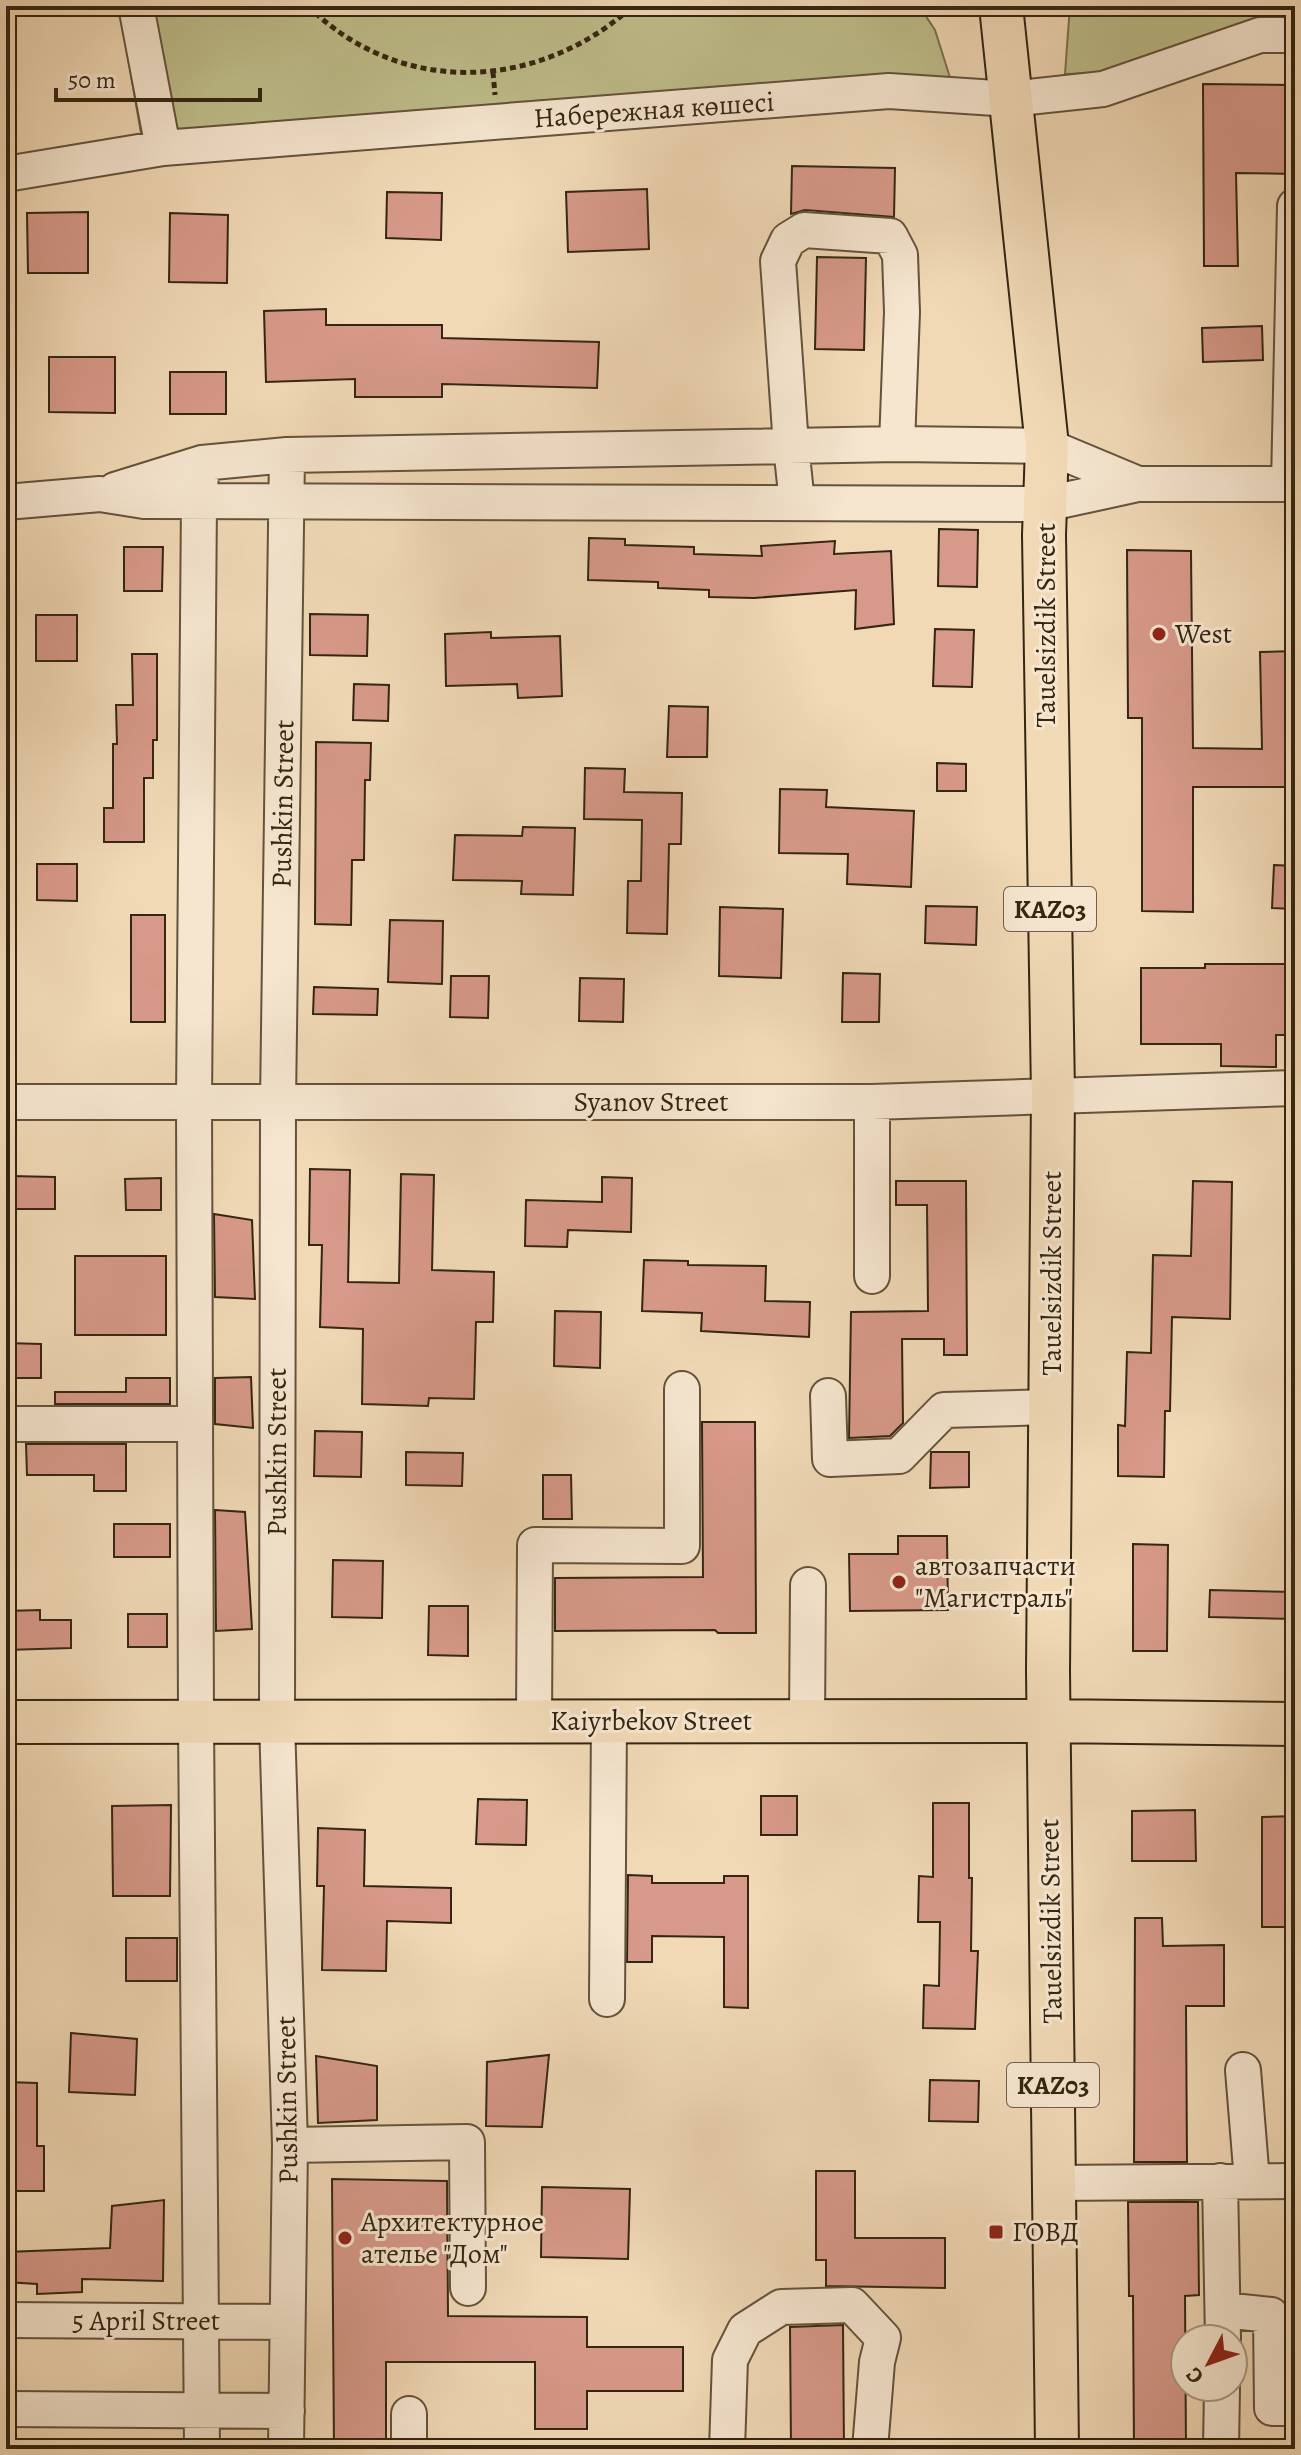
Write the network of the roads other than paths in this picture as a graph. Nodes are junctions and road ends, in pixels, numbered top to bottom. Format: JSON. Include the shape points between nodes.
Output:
{"nodes":[{"id":1,"x":136,"y":6,"type":"edge"},
{"id":2,"x":986,"y":6,"type":"edge"},
{"id":3,"x":1001,"y":6,"type":"edge"},
{"id":4,"x":1295,"y":35,"type":"edge"},
{"id":5,"x":1011,"y":99,"type":"junction"},
{"id":6,"x":163,"y":148,"type":"junction"},
{"id":7,"x":6,"y":174,"type":"edge"},
{"id":8,"x":1295,"y":206,"type":"edge"},
{"id":9,"x":897,"y":444,"type":"junction"},
{"id":10,"x":791,"y":446,"type":"junction"},
{"id":11,"x":1047,"y":446,"type":"junction"},
{"id":12,"x":287,"y":455,"type":"junction"},
{"id":13,"x":202,"y":463,"type":"junction"},
{"id":14,"x":1138,"y":484,"type":"junction"},
{"id":15,"x":1292,"y":484,"type":"edge"},
{"id":16,"x":100,"y":494,"type":"junction"},
{"id":17,"x":199,"y":501,"type":"junction"},
{"id":18,"x":287,"y":501,"type":"junction"},
{"id":19,"x":6,"y":502,"type":"edge"},
{"id":20,"x":797,"y":503,"type":"junction"},
{"id":21,"x":1046,"y":504,"type":"junction"},
{"id":22,"x":1295,"y":1088,"type":"edge"},
{"id":23,"x":1053,"y":1094,"type":"junction"},
{"id":24,"x":6,"y":1102,"type":"edge"},
{"id":25,"x":194,"y":1102,"type":"junction"},
{"id":26,"x":278,"y":1102,"type":"junction"},
{"id":27,"x":872,"y":1102,"type":"junction"},
{"id":28,"x":872,"y":1276,"type":"dead end"},
{"id":29,"x":682,"y":1389,"type":"dead end"},
{"id":30,"x":828,"y":1396,"type":"dead end"},
{"id":31,"x":1051,"y":1407,"type":"junction"},
{"id":32,"x":6,"y":1424,"type":"edge"},
{"id":33,"x":195,"y":1424,"type":"junction"},
{"id":34,"x":808,"y":1585,"type":"dead end"},
{"id":35,"x":534,"y":1721,"type":"junction"},
{"id":36,"x":609,"y":1721,"type":"junction"},
{"id":37,"x":807,"y":1721,"type":"junction"},
{"id":38,"x":1049,"y":1721,"type":"junction"},
{"id":39,"x":6,"y":1722,"type":"edge"},
{"id":40,"x":196,"y":1722,"type":"junction"},
{"id":41,"x":277,"y":1722,"type":"junction"},
{"id":42,"x":1295,"y":1724,"type":"edge"},
{"id":43,"x":607,"y":1999,"type":"dead end"},
{"id":44,"x":1243,"y":2070,"type":"dead end"},
{"id":45,"x":290,"y":2145,"type":"junction"},
{"id":46,"x":1236,"y":2181,"type":"junction"},
{"id":47,"x":1295,"y":2181,"type":"edge"},
{"id":48,"x":1054,"y":2183,"type":"junction"},
{"id":49,"x":468,"y":2288,"type":"dead end"},
{"id":50,"x":1283,"y":2316,"type":"edge"},
{"id":51,"x":6,"y":2320,"type":"edge"},
{"id":52,"x":201,"y":2321,"type":"junction"},
{"id":53,"x":287,"y":2322,"type":"junction"},
{"id":54,"x":1223,"y":2323,"type":"edge"},
{"id":55,"x":1230,"y":2323,"type":"edge"},
{"id":56,"x":1222,"y":2403,"type":"edge"},
{"id":57,"x":1295,"y":2408,"type":"edge"},
{"id":58,"x":6,"y":2409,"type":"edge"},
{"id":59,"x":202,"y":2410,"type":"junction"},
{"id":60,"x":287,"y":2411,"type":"junction"},
{"id":61,"x":409,"y":2414,"type":"dead end"},
{"id":62,"x":202,"y":2449,"type":"edge"},
{"id":63,"x":286,"y":2449,"type":"edge"},
{"id":64,"x":409,"y":2449,"type":"edge"},
{"id":65,"x":727,"y":2449,"type":"edge"},
{"id":66,"x":870,"y":2449,"type":"edge"},
{"id":67,"x":1057,"y":2449,"type":"edge"},
{"id":68,"x":1221,"y":2449,"type":"edge"}],
"edges":[{"from":1,"to":6,"type":"street"},
{"from":2,"to":5,"type":"main road","number":"KАZ03"},
{"from":3,"to":5,"type":"main road","number":"KАZ03"},
{"from":4,"to":5,"type":"street","name":"Набережная көшесі","via":[[1260,35],[1103,89]]},
{"from":5,"to":6,"type":"street","name":"Набережная көшесі","via":[[889,91]]},
{"from":5,"to":11,"type":"main road","name":"Tauelsіzdіk Street","number":"KАZ03"},
{"from":6,"to":7,"type":"street","name":"Набережная көшесі"},
{"from":8,"to":15,"type":"street"},
{"from":9,"to":10,"type":"street"},
{"from":9,"to":10,"type":"street","via":[[900,255],[890,236],[804,230],[788,240],[778,261]]},
{"from":9,"to":11,"type":"street"},
{"from":10,"to":12,"type":"street"},
{"from":10,"to":20,"type":"street"},
{"from":11,"to":14,"type":"street"},
{"from":11,"to":21,"type":"main road","name":"Tauelsіzdіk Street","number":"KАZ03"},
{"from":12,"to":13,"type":"street"},
{"from":12,"to":18,"type":"street","name":"Pushkin Street"},
{"from":13,"to":16,"type":"street"},
{"from":13,"to":17,"type":"street"},
{"from":14,"to":15,"type":"street"},
{"from":14,"to":21,"type":"street"},
{"from":16,"to":17,"type":"street"},
{"from":16,"to":19,"type":"street"},
{"from":17,"to":18,"type":"street"},
{"from":17,"to":25,"type":"street"},
{"from":18,"to":20,"type":"street"},
{"from":18,"to":26,"type":"street","name":"Pushkin Street"},
{"from":20,"to":21,"type":"street"},
{"from":21,"to":23,"type":"main road","name":"Tauelsіzdіk Street","number":"KАZ03"},
{"from":22,"to":23,"type":"street","name":"Syanov Street"},
{"from":23,"to":27,"type":"street","name":"Syanov Street"},
{"from":23,"to":31,"type":"main road","name":"Tauelsіzdіk Street","number":"KАZ03"},
{"from":24,"to":25,"type":"street","name":"Syanov Street"},
{"from":25,"to":26,"type":"street","name":"Syanov Street"},
{"from":25,"to":33,"type":"street"},
{"from":26,"to":27,"type":"street","name":"Syanov Street"},
{"from":26,"to":41,"type":"street","name":"Pushkin Street"},
{"from":27,"to":28,"type":"street"},
{"from":29,"to":35,"type":"street","via":[[682,1546],[535,1545]]},
{"from":30,"to":31,"type":"street","via":[[830,1459],[899,1456],[944,1410]]},
{"from":31,"to":38,"type":"main road","name":"Tauelsіzdіk Street","number":"KАZ03"},
{"from":32,"to":33,"type":"street"},
{"from":33,"to":40,"type":"street"},
{"from":34,"to":37,"type":"street"},
{"from":35,"to":36,"type":"main road","name":"Kaiyrbekov Street"},
{"from":35,"to":41,"type":"main road","name":"Kaiyrbekov Street"},
{"from":36,"to":37,"type":"main road","name":"Kaiyrbekov Street"},
{"from":36,"to":43,"type":"street"},
{"from":37,"to":38,"type":"main road","name":"Kaiyrbekov Street"},
{"from":38,"to":42,"type":"main road","name":"Kaiyrbekov Street"},
{"from":38,"to":48,"type":"main road","name":"Tauelsіzdіk Street","number":"KАZ03"},
{"from":39,"to":40,"type":"main road","name":"Kaiyrbekov Street"},
{"from":40,"to":41,"type":"main road","name":"Kaiyrbekov Street"},
{"from":40,"to":52,"type":"street"},
{"from":41,"to":45,"type":"street","name":"Pushkin Street"},
{"from":44,"to":46,"type":"street"},
{"from":45,"to":49,"type":"street","via":[[467,2142]]},
{"from":45,"to":53,"type":"street","name":"Pushkin Street"},
{"from":46,"to":47,"type":"street"},
{"from":46,"to":48,"type":"street"},
{"from":46,"to":54,"type":"street"},
{"from":48,"to":67,"type":"main road","name":"Tauelsіzdіk Street","number":"KАZ03"},
{"from":50,"to":55,"type":"street"},
{"from":50,"to":57,"type":"street","via":[[1272,2408]]},
{"from":51,"to":52,"type":"street","name":"5 April Street"},
{"from":52,"to":53,"type":"street","name":"5 April Street"},
{"from":52,"to":59,"type":"street"},
{"from":53,"to":60,"type":"street","name":"Pushkin Street"},
{"from":56,"to":68,"type":"street"},
{"from":58,"to":59,"type":"street"},
{"from":59,"to":60,"type":"street"},
{"from":59,"to":62,"type":"street"},
{"from":60,"to":63,"type":"street","name":"Pushkin Street"},
{"from":61,"to":64,"type":"street"},
{"from":65,"to":66,"type":"street","via":[[730,2360],[745,2330],[781,2307],[852,2305],[883,2338]]}]}
